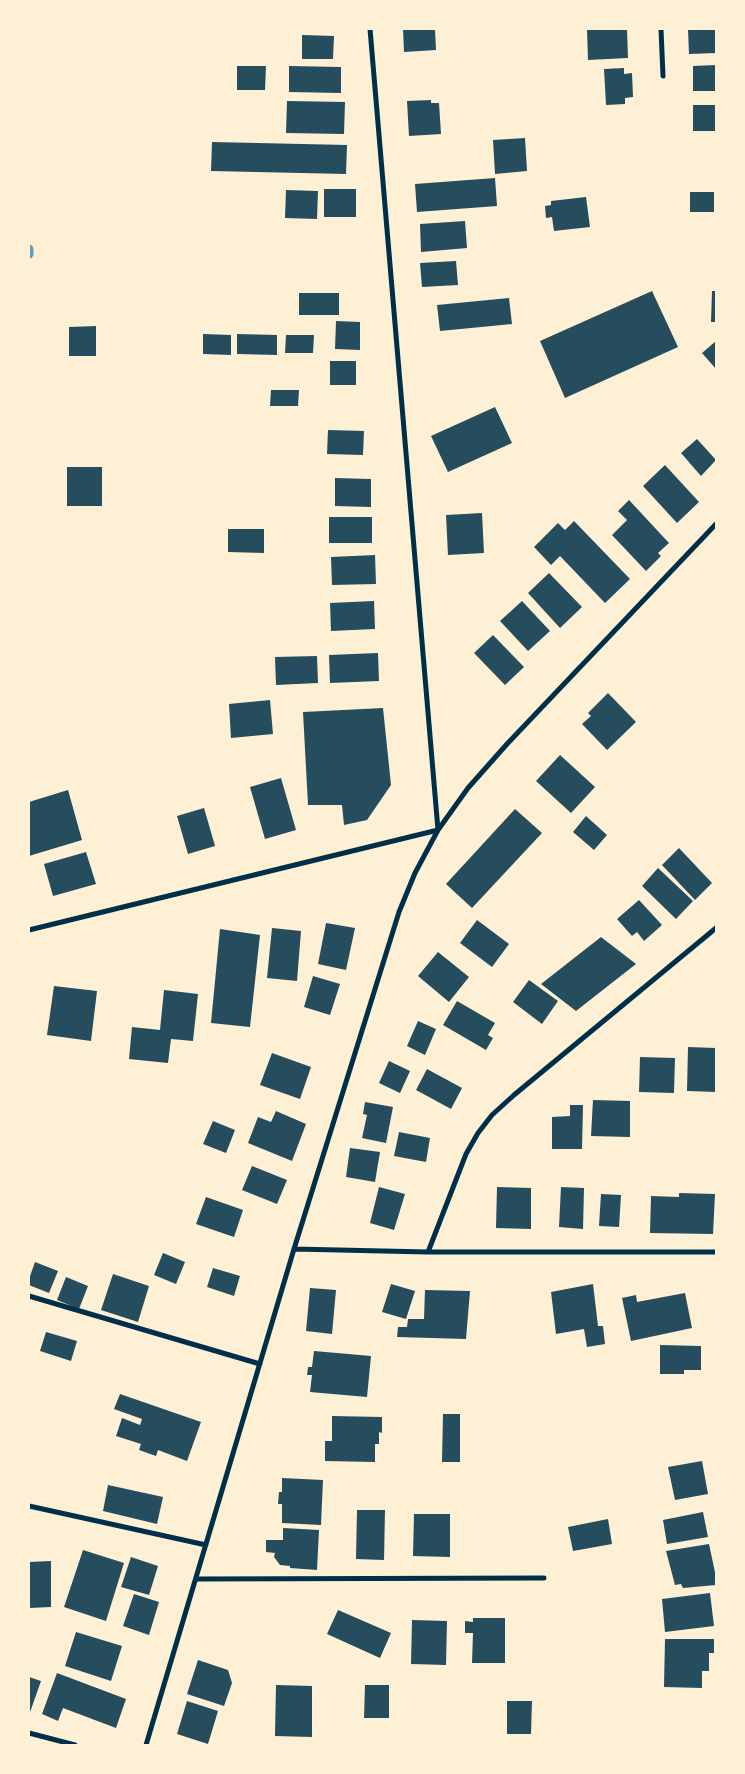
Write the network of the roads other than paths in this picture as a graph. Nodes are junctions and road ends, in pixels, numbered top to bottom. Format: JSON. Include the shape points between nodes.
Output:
{"nodes":[{"id":1,"x":370,"y":29,"type":"edge"},
{"id":2,"x":661,"y":29,"type":"edge"},
{"id":3,"x":663,"y":76,"type":"dead end"},
{"id":4,"x":716,"y":524,"type":"edge"},
{"id":5,"x":438,"y":830,"type":"junction"},
{"id":6,"x":716,"y":928,"type":"edge"},
{"id":7,"x":29,"y":930,"type":"edge"},
{"id":8,"x":294,"y":1249,"type":"junction"},
{"id":9,"x":428,"y":1252,"type":"junction"},
{"id":10,"x":716,"y":1252,"type":"edge"},
{"id":11,"x":29,"y":1296,"type":"edge"},
{"id":12,"x":260,"y":1364,"type":"junction"},
{"id":13,"x":29,"y":1506,"type":"edge"},
{"id":14,"x":206,"y":1546,"type":"junction"},
{"id":15,"x":544,"y":1578,"type":"dead end"},
{"id":16,"x":196,"y":1579,"type":"junction"},
{"id":17,"x":29,"y":1733,"type":"edge"},
{"id":18,"x":75,"y":1745,"type":"edge"},
{"id":19,"x":146,"y":1745,"type":"edge"}],
"edges":[{"from":1,"to":5,"type":"street"},
{"from":2,"to":3,"type":"street"},
{"from":4,"to":5,"type":"street","via":[[507,744],[468,788]]},
{"from":5,"to":7,"type":"street"},
{"from":5,"to":8,"type":"street","via":[[399,912]]},
{"from":6,"to":9,"type":"street","via":[[492,1115],[466,1154]]},
{"from":8,"to":9,"type":"street"},
{"from":8,"to":12,"type":"street"},
{"from":9,"to":10,"type":"street"},
{"from":11,"to":12,"type":"street"},
{"from":12,"to":14,"type":"street"},
{"from":13,"to":14,"type":"street"},
{"from":14,"to":16,"type":"street"},
{"from":15,"to":16,"type":"street"},
{"from":16,"to":19,"type":"street"},
{"from":17,"to":18,"type":"street"}]}
